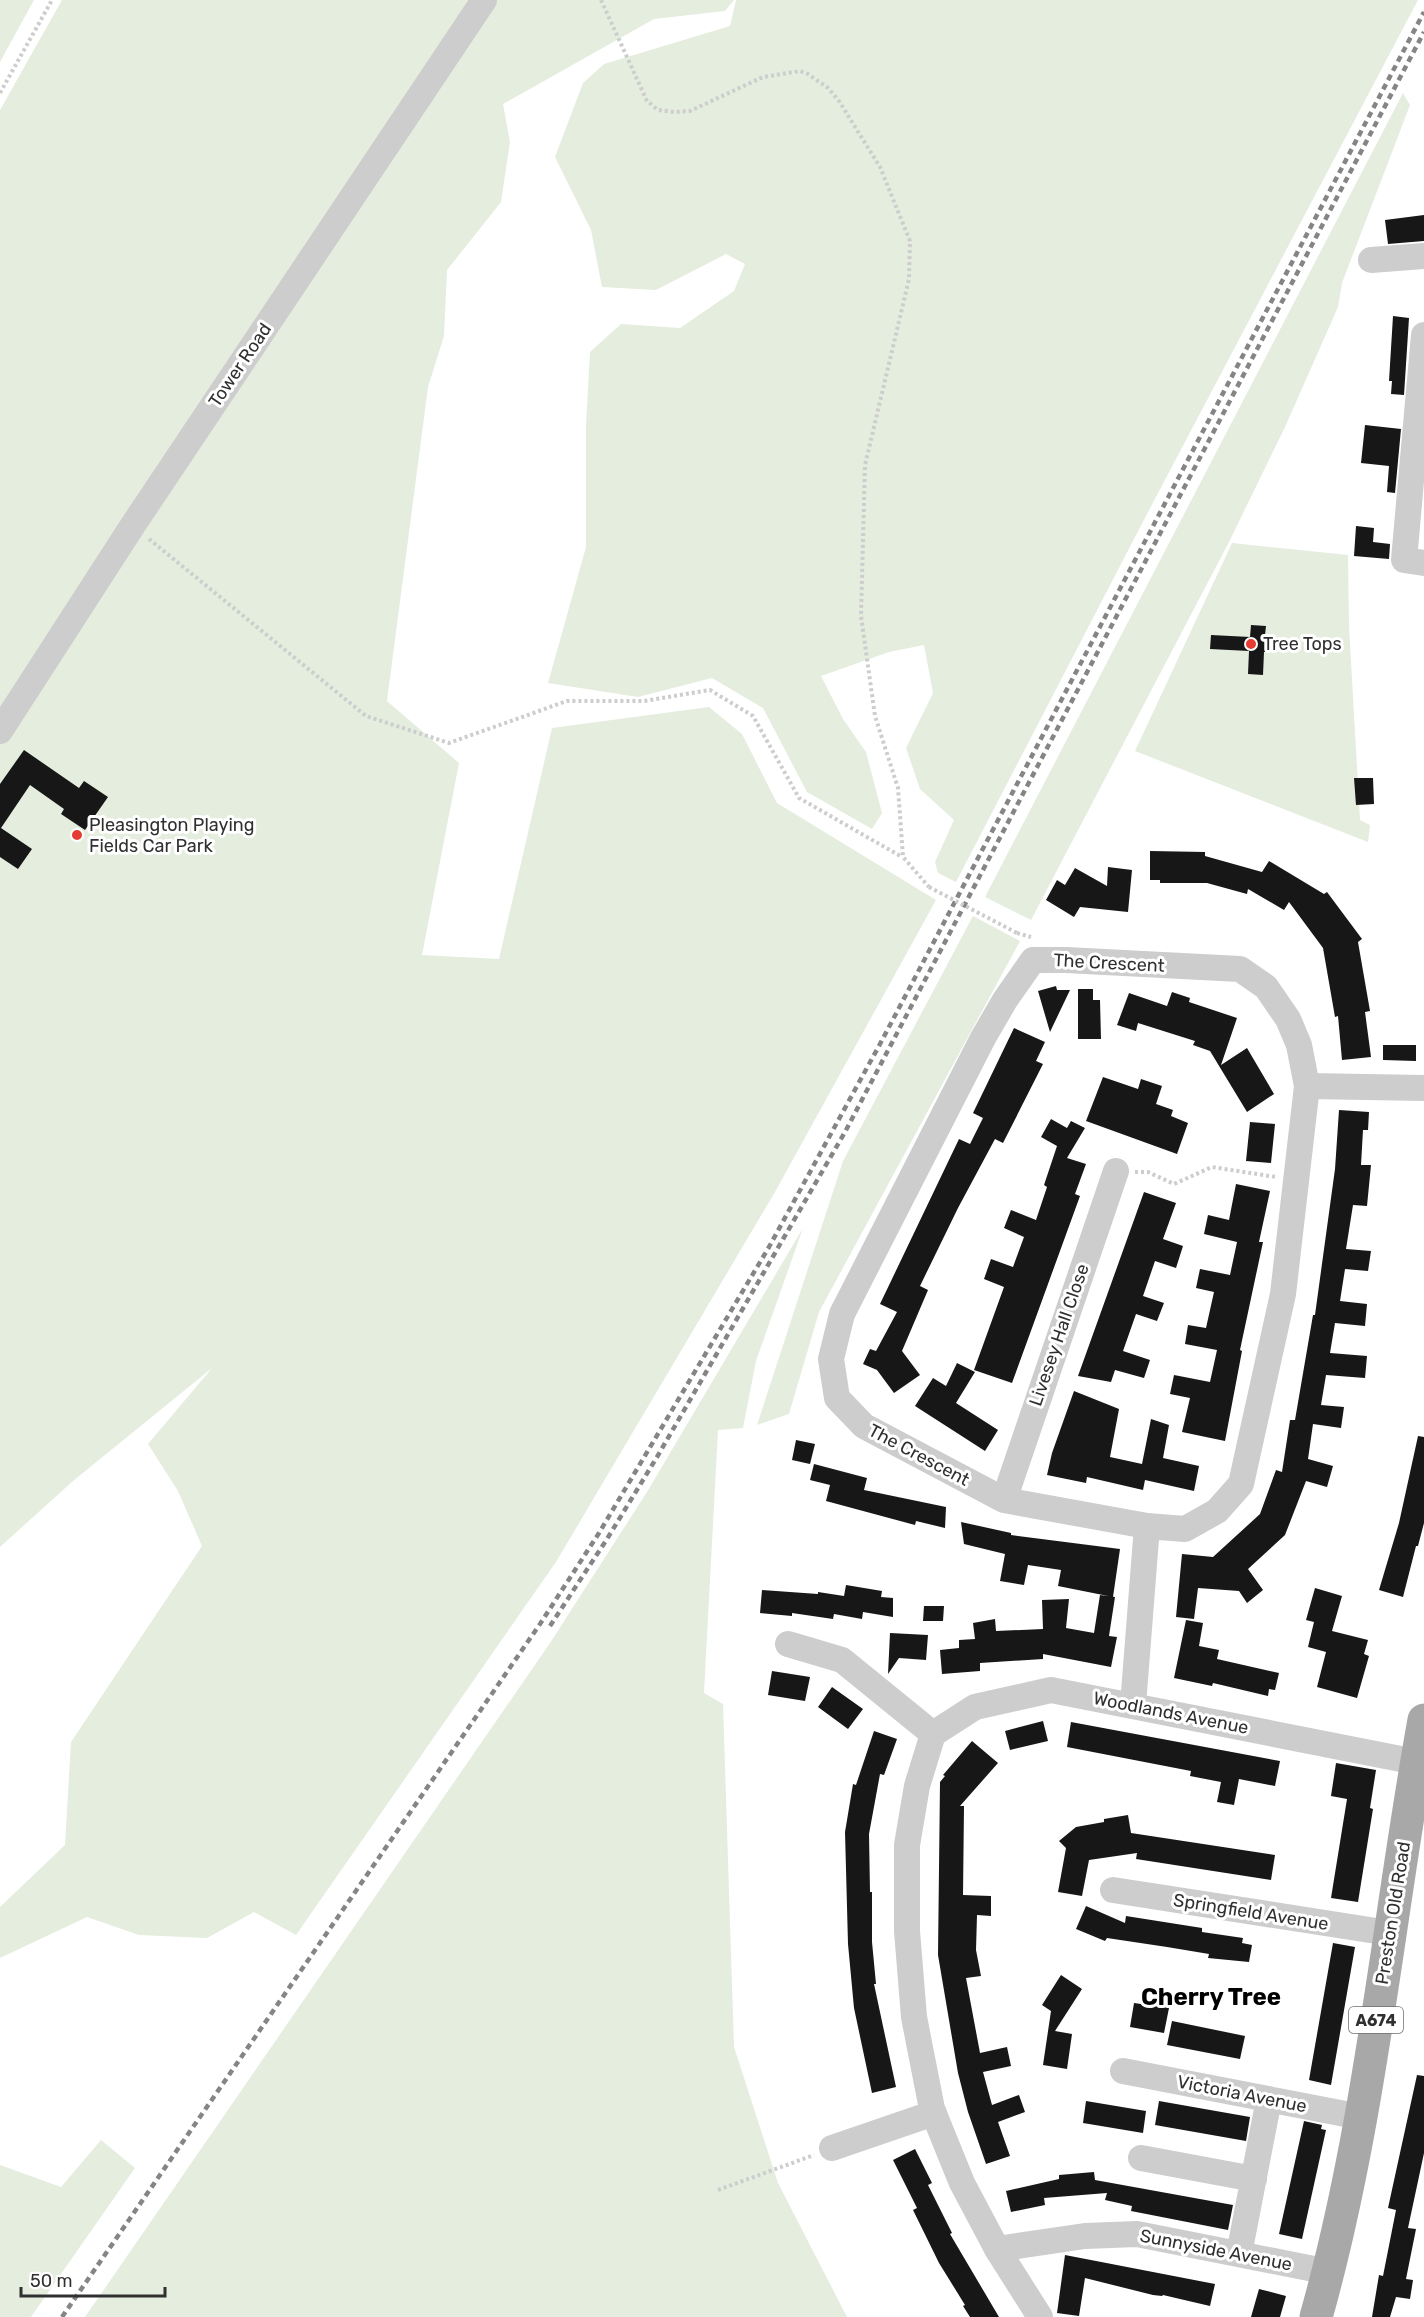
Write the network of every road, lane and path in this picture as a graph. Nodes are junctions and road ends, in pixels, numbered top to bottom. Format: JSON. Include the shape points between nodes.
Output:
{"nodes":[{"id":1,"x":52,"y":0,"type":"edge"},
{"id":2,"x":484,"y":0,"type":"edge"},
{"id":3,"x":601,"y":0,"type":"edge"},
{"id":4,"x":0,"y":93,"type":"edge"},
{"id":5,"x":1424,"y":256,"type":"edge"},
{"id":6,"x":1371,"y":260,"type":"dead end"},
{"id":7,"x":1424,"y":335,"type":"edge"},
{"id":8,"x":133,"y":525,"type":"junction"},
{"id":9,"x":1424,"y":563,"type":"edge"},
{"id":10,"x":0,"y":731,"type":"edge"},
{"id":11,"x":903,"y":857,"type":"junction"},
{"id":12,"x":1017,"y":933,"type":"dead end"},
{"id":13,"x":1307,"y":1086,"type":"junction"},
{"id":14,"x":1424,"y":1088,"type":"edge"},
{"id":15,"x":1116,"y":1171,"type":"joint"},
{"id":16,"x":1296,"y":1180,"type":"junction"},
{"id":17,"x":1004,"y":1500,"type":"junction"},
{"id":18,"x":1147,"y":1526,"type":"junction"},
{"id":19,"x":788,"y":1644,"type":"dead end"},
{"id":20,"x":1133,"y":1705,"type":"junction"},
{"id":21,"x":1424,"y":1720,"type":"edge"},
{"id":22,"x":933,"y":1734,"type":"junction"},
{"id":23,"x":1416,"y":1762,"type":"junction"},
{"id":24,"x":1113,"y":1890,"type":"dead end"},
{"id":25,"x":1389,"y":1933,"type":"junction"},
{"id":26,"x":1123,"y":2071,"type":"dead end"},
{"id":27,"x":1269,"y":2099,"type":"junction"},
{"id":28,"x":934,"y":2113,"type":"junction"},
{"id":29,"x":1361,"y":2117,"type":"junction"},
{"id":30,"x":832,"y":2148,"type":"joint"},
{"id":31,"x":1141,"y":2158,"type":"dead end"},
{"id":32,"x":1254,"y":2179,"type":"junction"},
{"id":33,"x":718,"y":2190,"type":"dead end"},
{"id":34,"x":997,"y":2249,"type":"junction"},
{"id":35,"x":1239,"y":2254,"type":"junction"},
{"id":36,"x":1329,"y":2272,"type":"junction"},
{"id":37,"x":1040,"y":2317,"type":"edge"},
{"id":38,"x":1316,"y":2317,"type":"edge"}],
"edges":[{"from":1,"to":4,"type":"path"},
{"from":2,"to":8,"type":"street","name":"Tower Road"},
{"from":3,"to":11,"type":"path","via":[[647,102],[658,110],[690,111],[763,77],[800,71],[828,88],[880,167],[910,241],[909,279],[865,465],[861,616],[876,716],[898,788]]},
{"from":5,"to":6,"type":"street"},
{"from":7,"to":9,"type":"street","via":[[1404,560]]},
{"from":8,"to":10,"type":"street","name":"Tower Road"},
{"from":8,"to":11,"type":"path","via":[[366,716],[449,742],[567,701],[644,701],[710,690],[753,716],[799,798]]},
{"from":11,"to":12,"type":"path","bridge":true,"via":[[929,887]]},
{"from":13,"to":14,"type":"street"},
{"from":13,"to":16,"type":"street","name":"The Crescent"},
{"from":13,"to":17,"type":"street","name":"The Crescent","via":[[1299,1045],[1288,1019],[1266,987],[1239,969],[1033,960],[983,1038],[842,1314],[831,1359],[837,1398],[864,1426]]},
{"from":15,"to":16,"type":"path","via":[[1148,1172],[1174,1184],[1212,1167]]},
{"from":15,"to":17,"type":"street","name":"Livesey Hall Close"},
{"from":16,"to":18,"type":"street","name":"The Crescent","via":[[1283,1294],[1242,1485],[1216,1511],[1185,1529]]},
{"from":17,"to":18,"type":"street","name":"The Crescent"},
{"from":18,"to":20,"type":"street"},
{"from":19,"to":22,"type":"street","via":[[842,1660]]},
{"from":20,"to":22,"type":"street","name":"Woodlands Avenue","via":[[1051,1689],[975,1707]]},
{"from":20,"to":23,"type":"street","name":"Woodlands Avenue"},
{"from":21,"to":23,"type":"main road","name":"Preston Old Road","number":"A674"},
{"from":22,"to":28,"type":"street","via":[[917,1786],[907,1845],[907,1931],[914,2017]]},
{"from":23,"to":25,"type":"main road","name":"Preston Old Road","number":"A674"},
{"from":24,"to":25,"type":"street","name":"Springfield Avenue"},
{"from":25,"to":29,"type":"main road","name":"Preston Old Road","number":"A674"},
{"from":26,"to":27,"type":"street","name":"Victoria Avenue"},
{"from":27,"to":29,"type":"street","name":"Victoria Avenue"},
{"from":27,"to":32,"type":"street"},
{"from":28,"to":30,"type":"street"},
{"from":28,"to":34,"type":"street","via":[[962,2183]]},
{"from":29,"to":36,"type":"main road","name":"Preston Old Road","number":"A674"},
{"from":30,"to":33,"type":"path"},
{"from":31,"to":32,"type":"street"},
{"from":32,"to":35,"type":"street"},
{"from":34,"to":35,"type":"street","name":"Sunnyside Avenue","via":[[1085,2236],[1137,2234]]},
{"from":34,"to":37,"type":"street"},
{"from":35,"to":36,"type":"street","name":"Sunnyside Avenue"},
{"from":36,"to":38,"type":"main road","name":"Preston Old Road","number":"A674"}]}
